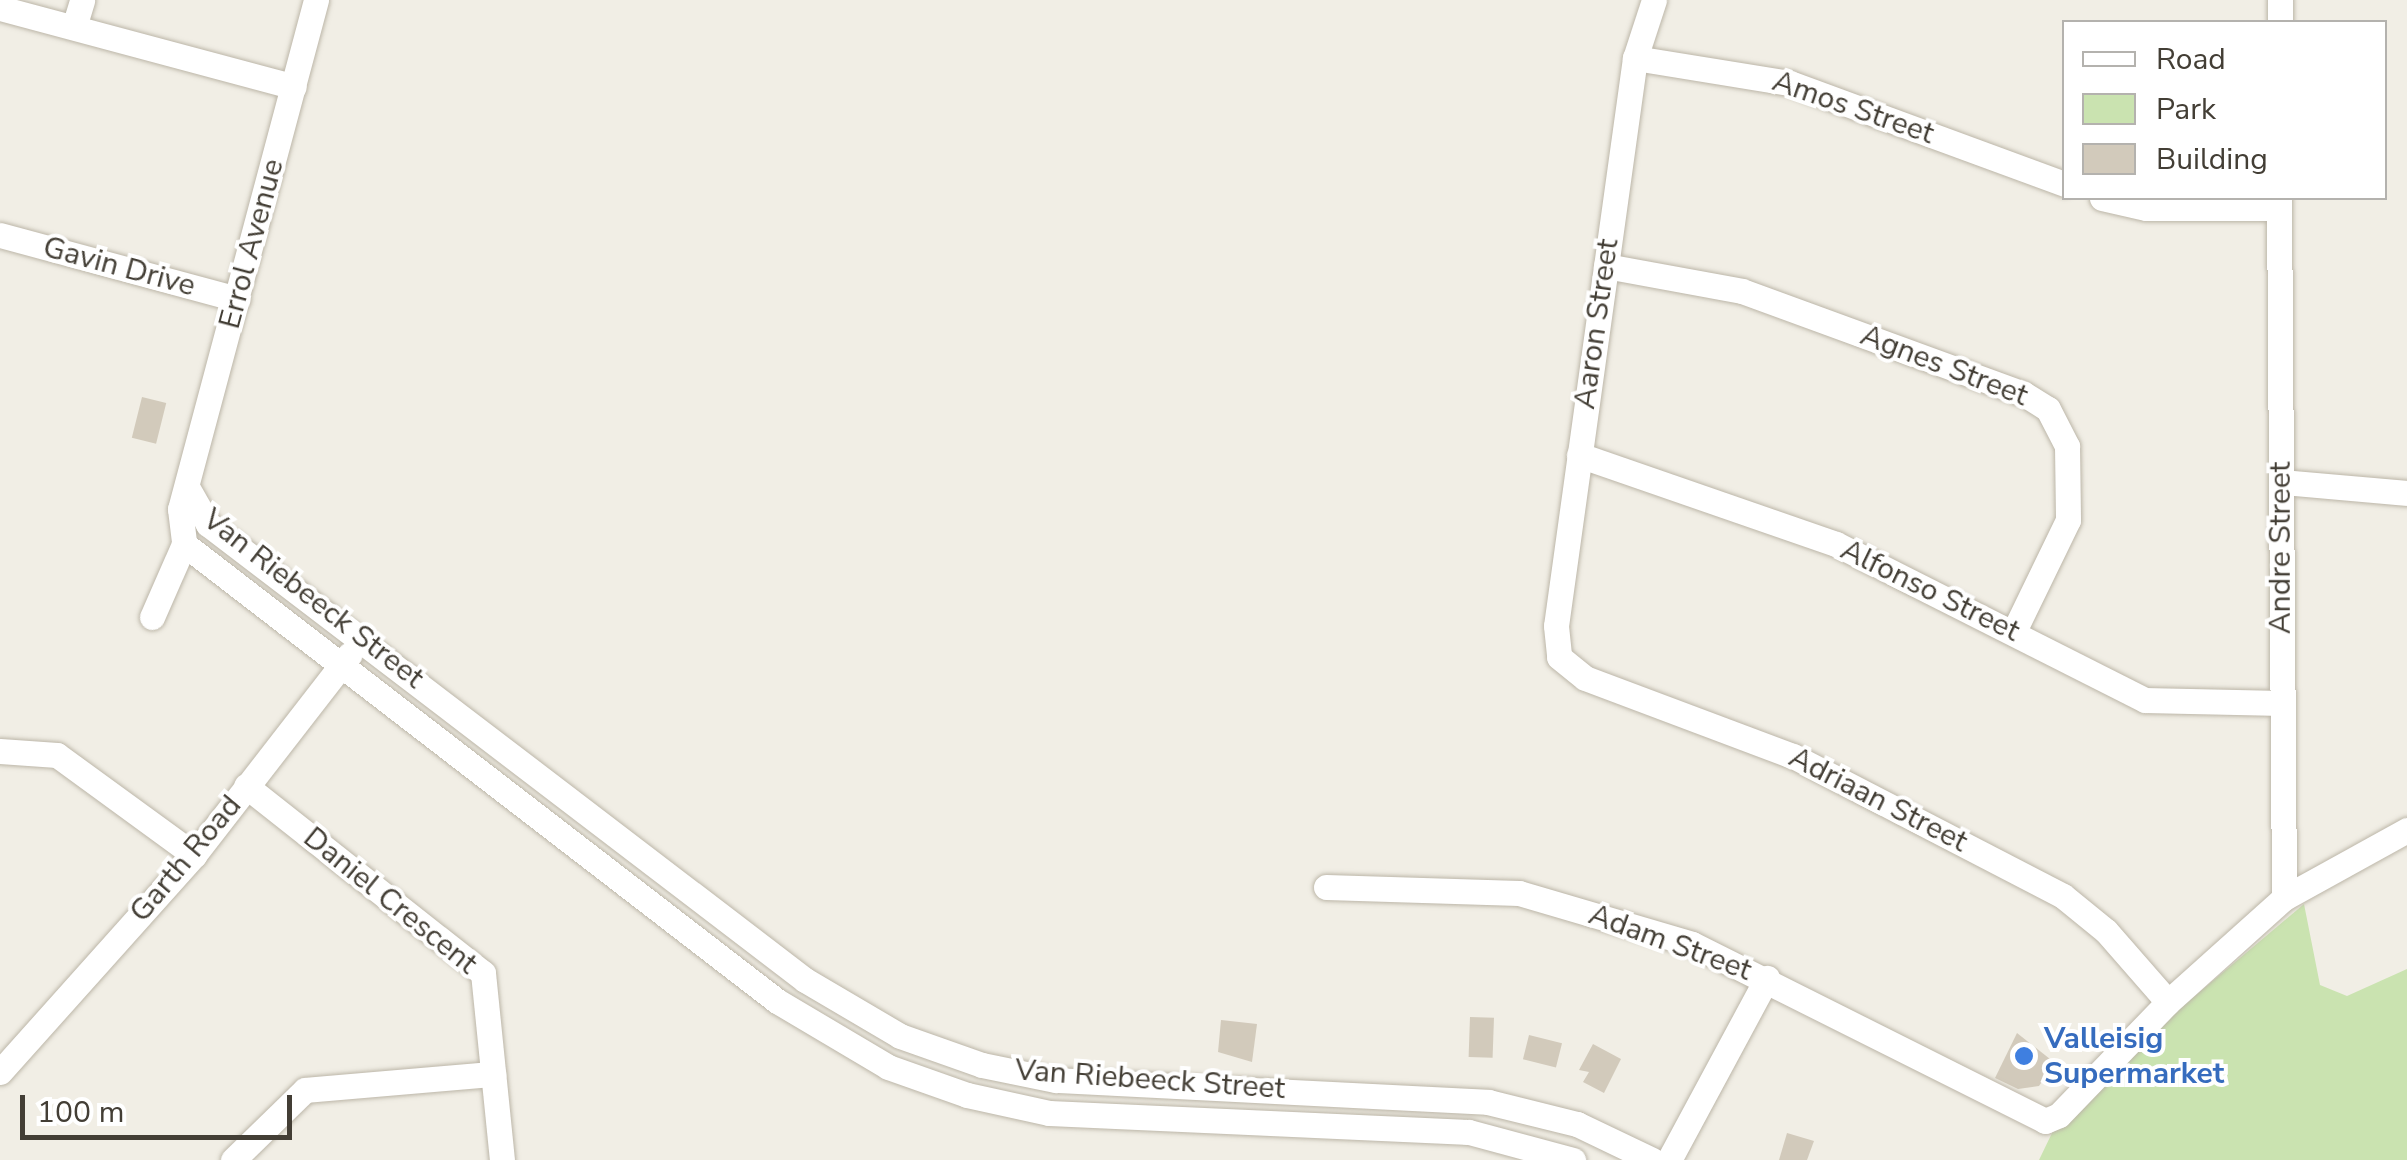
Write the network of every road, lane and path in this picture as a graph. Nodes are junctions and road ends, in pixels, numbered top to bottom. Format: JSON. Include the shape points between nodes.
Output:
{"nodes":[{"id":1,"x":82,"y":0,"type":"edge"},
{"id":2,"x":316,"y":0,"type":"edge"},
{"id":3,"x":1654,"y":0,"type":"edge"},
{"id":4,"x":0,"y":8,"type":"edge"},
{"id":5,"x":74,"y":27,"type":"junction"},
{"id":6,"x":1635,"y":58,"type":"junction"},
{"id":7,"x":294,"y":86,"type":"junction"},
{"id":8,"x":2062,"y":183,"type":"edge"},
{"id":9,"x":2111,"y":200,"type":"edge"},
{"id":10,"x":2280,"y":203,"type":"edge"},
{"id":11,"x":0,"y":235,"type":"edge"},
{"id":12,"x":1606,"y":266,"type":"junction"},
{"id":13,"x":238,"y":298,"type":"junction"},
{"id":14,"x":1579,"y":455,"type":"junction"},
{"id":15,"x":2282,"y":482,"type":"junction"},
{"id":16,"x":187,"y":487,"type":"junction"},
{"id":17,"x":2407,"y":493,"type":"edge"},
{"id":18,"x":184,"y":544,"type":"junction"},
{"id":19,"x":152,"y":617,"type":"dead end"},
{"id":20,"x":2014,"y":631,"type":"junction"},
{"id":21,"x":362,"y":638,"type":"junction"},
{"id":22,"x":1556,"y":650,"type":"joint"},
{"id":23,"x":342,"y":664,"type":"junction"},
{"id":24,"x":2281,"y":703,"type":"junction"},
{"id":25,"x":0,"y":751,"type":"edge"},
{"id":26,"x":246,"y":786,"type":"junction"},
{"id":27,"x":2407,"y":830,"type":"edge"},
{"id":28,"x":194,"y":855,"type":"junction"},
{"id":29,"x":1326,"y":886,"type":"dead end"},
{"id":30,"x":2284,"y":898,"type":"junction"},
{"id":31,"x":1767,"y":978,"type":"junction"},
{"id":32,"x":2168,"y":1002,"type":"junction"},
{"id":33,"x":900,"y":1036,"type":"junction"},
{"id":34,"x":888,"y":1067,"type":"junction"},
{"id":35,"x":0,"y":1072,"type":"edge"},
{"id":36,"x":493,"y":1074,"type":"junction"},
{"id":37,"x":1576,"y":1124,"type":"junction"},
{"id":38,"x":1564,"y":1158,"type":"edge"},
{"id":39,"x":233,"y":1160,"type":"edge"},
{"id":40,"x":502,"y":1160,"type":"edge"},
{"id":41,"x":1652,"y":1160,"type":"edge"},
{"id":42,"x":1669,"y":1160,"type":"edge"}],
"edges":[{"from":1,"to":5,"type":"street"},
{"from":2,"to":7,"type":"street","name":"Errol Avenue"},
{"from":3,"to":6,"type":"street","name":"Aaron Street"},
{"from":4,"to":5,"type":"street"},
{"from":5,"to":7,"type":"street"},
{"from":6,"to":8,"type":"street","name":"Amos Street","via":[[1790,83]]},
{"from":6,"to":12,"type":"street","name":"Aaron Street"},
{"from":7,"to":13,"type":"street","name":"Errol Avenue"},
{"from":9,"to":10,"type":"street","via":[[2146,208]]},
{"from":10,"to":15,"type":"street","name":"Andre Street"},
{"from":11,"to":13,"type":"street","name":"Gavin Drive"},
{"from":12,"to":14,"type":"street","name":"Aaron Street"},
{"from":12,"to":20,"type":"street","name":"Agnes Street","via":[[1742,291],[2024,394],[2048,409],[2067,446],[2068,520]]},
{"from":13,"to":16,"type":"street","name":"Errol Avenue"},
{"from":14,"to":20,"type":"street","name":"Alfonso Street","via":[[1836,544]]},
{"from":14,"to":22,"type":"street","name":"Aaron Street"},
{"from":15,"to":17,"type":"street"},
{"from":15,"to":24,"type":"street","name":"Andre Street"},
{"from":16,"to":18,"type":"street","name":"Van Riebeeck Street","via":[[179,524]]},
{"from":16,"to":21,"type":"street","name":"Van Riebeeck Street","via":[[208,524]]},
{"from":18,"to":19,"type":"street"},
{"from":18,"to":23,"type":"street","name":"Van Riebeeck Street"},
{"from":20,"to":24,"type":"street","name":"Alfonso Street","via":[[2146,700]]},
{"from":21,"to":23,"type":"street","name":"Garth Road"},
{"from":21,"to":33,"type":"street","name":"Van Riebeeck Street","via":[[805,980]]},
{"from":22,"to":32,"type":"street","name":"Adriaan Street","via":[[1585,678],[1794,756],[2063,896],[2106,931]]},
{"from":23,"to":26,"type":"street","name":"Garth Road"},
{"from":23,"to":34,"type":"street","name":"Van Riebeeck Street","via":[[777,1001]]},
{"from":24,"to":30,"type":"street","name":"Andre Street"},
{"from":25,"to":28,"type":"street","via":[[43,750],[71,763]]},
{"from":26,"to":28,"type":"street","name":"Garth Road"},
{"from":26,"to":36,"type":"street","name":"Daniel Crescent","via":[[483,973]]},
{"from":27,"to":30,"type":"street"},
{"from":28,"to":35,"type":"street","name":"Garth Road"},
{"from":29,"to":31,"type":"street","name":"Adam Street","via":[[1519,893],[1692,944]]},
{"from":30,"to":32,"type":"street"},
{"from":31,"to":32,"type":"street","name":"Adam Street","via":[[2040,1120],[2058,1116]]},
{"from":31,"to":42,"type":"street"},
{"from":33,"to":34,"type":"street"},
{"from":33,"to":37,"type":"street","name":"Van Riebeeck Street","via":[[982,1065],[1056,1080],[1418,1096],[1488,1102]]},
{"from":34,"to":38,"type":"street","name":"Van Riebeeck Street","via":[[967,1095],[1049,1113],[1469,1132]]},
{"from":36,"to":39,"type":"street","via":[[305,1090]]},
{"from":36,"to":40,"type":"street","name":"Daniel Crescent"},
{"from":37,"to":38,"type":"street"},
{"from":37,"to":41,"type":"street","name":"Van Riebeeck Street"}]}
